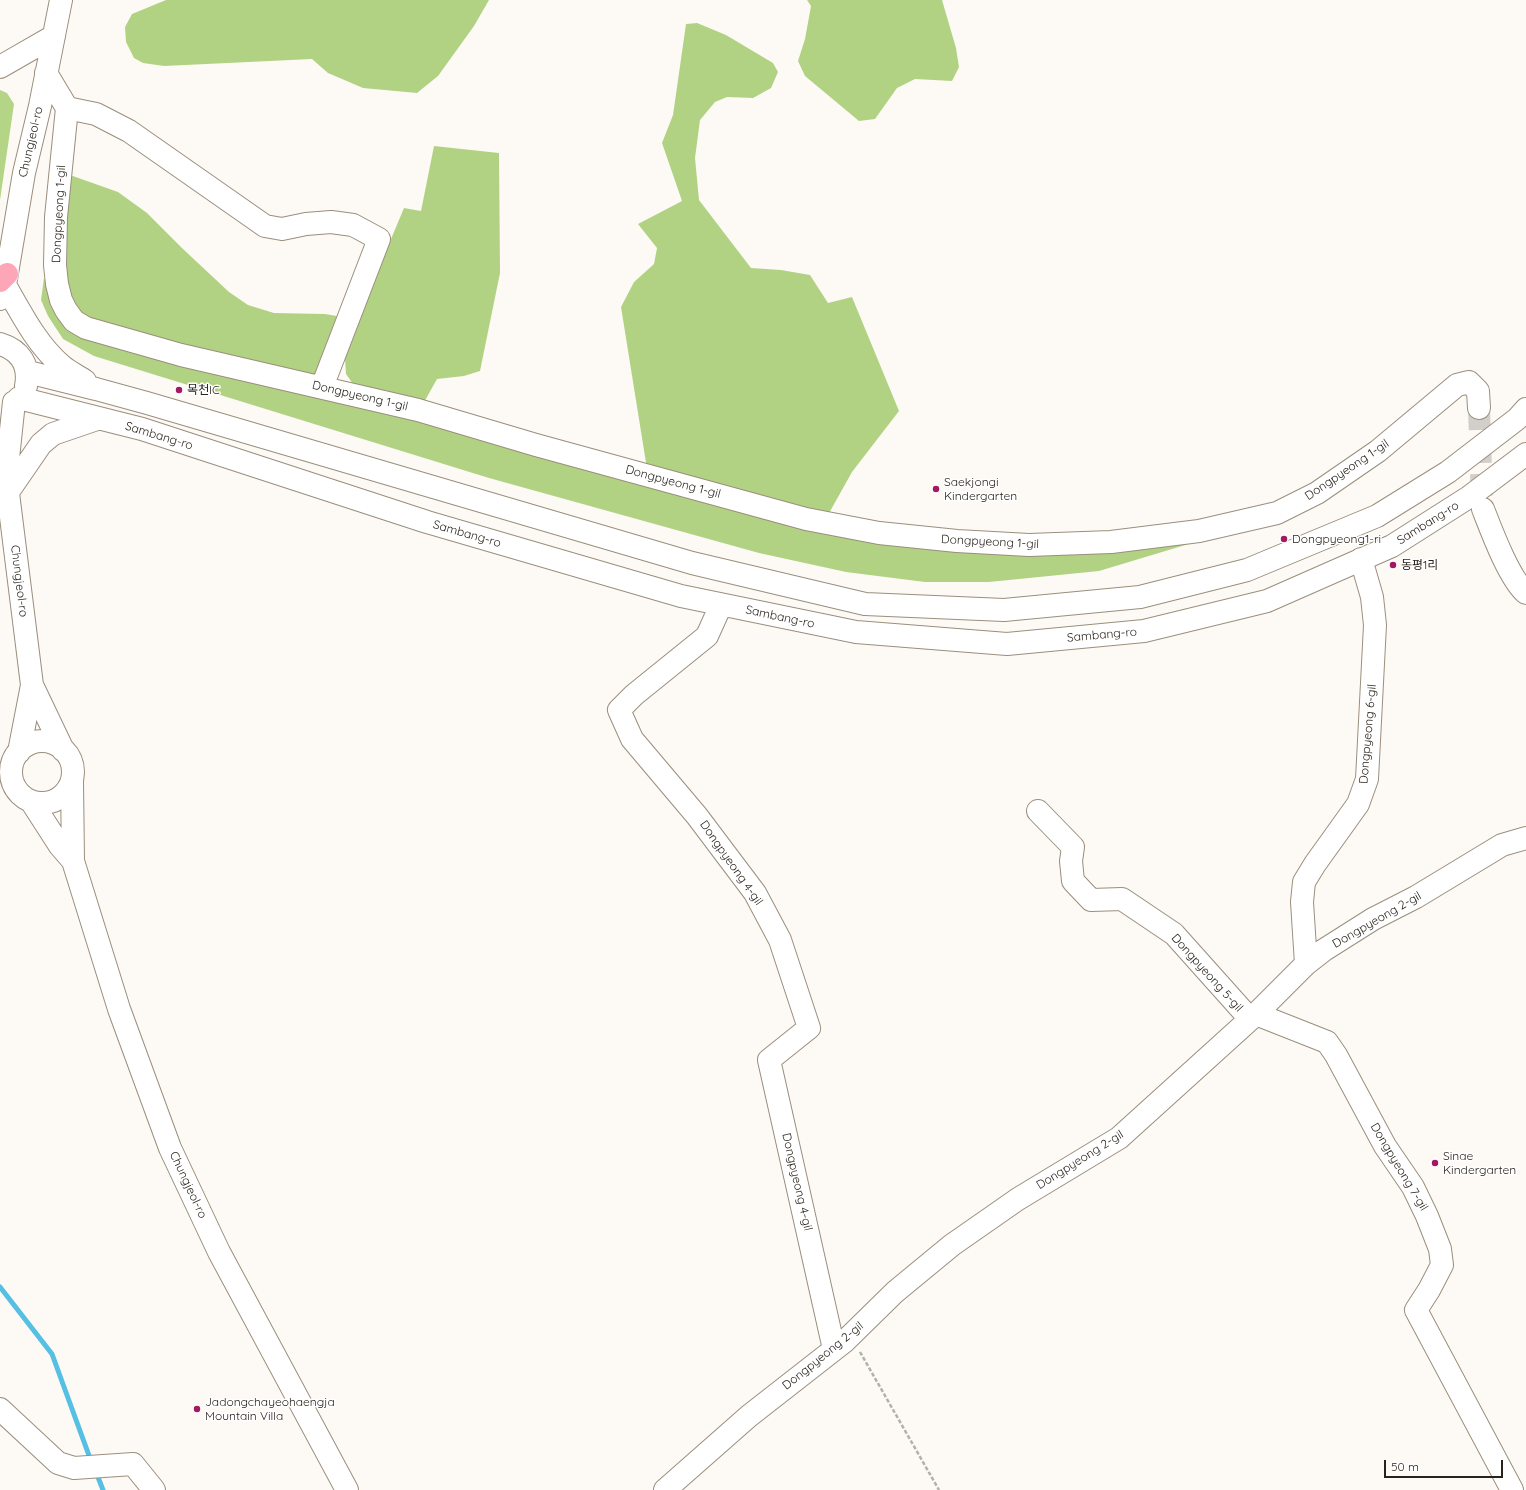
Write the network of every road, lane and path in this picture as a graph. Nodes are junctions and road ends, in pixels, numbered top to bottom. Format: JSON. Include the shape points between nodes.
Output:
{"nodes":[{"id":1,"x":61,"y":0,"type":"edge"},
{"id":2,"x":54,"y":36,"type":"junction"},
{"id":3,"x":0,"y":67,"type":"edge"},
{"id":4,"x":46,"y":74,"type":"junction"},
{"id":5,"x":67,"y":108,"type":"junction"},
{"id":6,"x":3,"y":285,"type":"edge"},
{"id":7,"x":0,"y":344,"type":"edge"},
{"id":8,"x":24,"y":364,"type":"junction"},
{"id":9,"x":322,"y":387,"type":"junction"},
{"id":10,"x":96,"y":389,"type":"junction"},
{"id":11,"x":11,"y":403,"type":"edge"},
{"id":12,"x":1479,"y":408,"type":"tunnel mouth"},
{"id":13,"x":1526,"y":409,"type":"edge"},
{"id":14,"x":97,"y":419,"type":"junction"},
{"id":15,"x":1526,"y":454,"type":"edge"},
{"id":16,"x":5,"y":478,"type":"edge"},
{"id":17,"x":1483,"y":509,"type":"tunnel mouth"},
{"id":18,"x":1361,"y":559,"type":"junction"},
{"id":19,"x":1524,"y":583,"type":"edge"},
{"id":20,"x":721,"y":605,"type":"junction"},
{"id":21,"x":32,"y":685,"type":"junction"},
{"id":22,"x":64,"y":750,"type":"junction"},
{"id":23,"x":11,"y":759,"type":"edge"},
{"id":24,"x":72,"y":781,"type":"junction"},
{"id":25,"x":17,"y":796,"type":"edge"},
{"id":26,"x":1038,"y":811,"type":"dead end"},
{"id":27,"x":1526,"y":838,"type":"edge"},
{"id":28,"x":73,"y":861,"type":"junction"},
{"id":29,"x":1306,"y":964,"type":"junction"},
{"id":30,"x":1253,"y":1017,"type":"junction"},
{"id":31,"x":842,"y":1342,"type":"junction"},
{"id":32,"x":0,"y":1409,"type":"edge"},
{"id":33,"x":154,"y":1490,"type":"edge"},
{"id":34,"x":347,"y":1490,"type":"edge"},
{"id":35,"x":665,"y":1490,"type":"edge"},
{"id":36,"x":939,"y":1490,"type":"edge"},
{"id":37,"x":1512,"y":1490,"type":"edge"}],
"edges":[{"from":1,"to":2,"type":"street","name":"Chungjeol-ro"},
{"from":2,"to":3,"type":"street"},
{"from":2,"to":4,"type":"street","name":"Chungjeol-ro"},
{"from":4,"to":5,"type":"street"},
{"from":4,"to":6,"type":"street","name":"Chungjeol-ro"},
{"from":5,"to":9,"type":"street","name":"Dongpyeong 1-gil","via":[[56,217],[55,265],[61,300],[74,321],[86,328],[181,355]]},
{"from":5,"to":9,"type":"street","via":[[96,114],[129,131],[265,226],[282,229],[331,222],[353,225],[379,239]]},
{"from":6,"to":8,"type":"street","name":"Chungjeol-ro"},
{"from":6,"to":10,"type":"street","via":[[43,346],[62,366]]},
{"from":7,"to":8,"type":"street","via":[[15,350]]},
{"from":8,"to":10,"type":"street"},
{"from":8,"to":11,"type":"street","name":"Chungjeol-ro","via":[[26,386]]},
{"from":9,"to":12,"type":"street","name":"Dongpyeong 1-gil","via":[[418,410],[806,519],[879,533],[1029,545],[1118,542],[1199,531],[1277,513],[1317,493],[1378,452],[1457,384],[1469,382],[1478,391]]},
{"from":10,"to":13,"type":"street","via":[[692,563],[865,604],[1004,610],[1140,596],[1247,570],[1377,516],[1448,472],[1517,419]]},
{"from":11,"to":14,"type":"street","name":"Sambang-ro"},
{"from":11,"to":16,"type":"street","name":"Chungjeol-ro"},
{"from":14,"to":16,"type":"street","via":[[53,434]]},
{"from":14,"to":20,"type":"street","name":"Sambang-ro","via":[[142,430],[427,522],[681,596]]},
{"from":15,"to":18,"type":"street","name":"Sambang-ro","via":[[1469,497],[1392,546]]},
{"from":16,"to":21,"type":"street","name":"Chungjeol-ro"},
{"from":17,"to":19,"type":"street","via":[[1502,555]]},
{"from":18,"to":20,"type":"street","name":"Sambang-ro","via":[[1266,601],[1144,632],[1008,644],[856,632]]},
{"from":18,"to":29,"type":"street","name":"Dongpyeong 6-gil","via":[[1372,597],[1375,625],[1367,779],[1358,804],[1304,882],[1302,902]]},
{"from":20,"to":31,"type":"street","name":"Dongpyeong 4-gil","via":[[707,636],[619,710],[632,739],[698,816],[756,894],[780,940],[809,1028],[769,1060]]},
{"from":21,"to":22,"type":"street","name":"Chungjeol-ro"},
{"from":21,"to":23,"type":"street","name":"Chungjeol-ro"},
{"from":22,"to":23,"type":"street","via":[[41,741],[25,747]]},
{"from":22,"to":24,"type":"street","via":[[72,765]]},
{"from":23,"to":25,"type":"street","via":[[11,776]]},
{"from":24,"to":25,"type":"street","via":[[63,795],[48,803]]},
{"from":24,"to":28,"type":"street","name":"Chungjeol-ro"},
{"from":25,"to":28,"type":"street","name":"Chungjeol-ro"},
{"from":26,"to":30,"type":"street","name":"Dongpyeong 5-gil","via":[[1072,847],[1073,881],[1091,900],[1122,899],[1174,934]]},
{"from":27,"to":29,"type":"street","name":"Dongpyeong 2-gil","via":[[1502,845],[1416,897],[1373,919]]},
{"from":28,"to":34,"type":"street","name":"Chungjeol-ro","via":[[119,1009],[170,1148],[219,1252]]},
{"from":29,"to":30,"type":"street","name":"Dongpyeong 2-gil"},
{"from":30,"to":31,"type":"street","name":"Dongpyeong 2-gil","via":[[1119,1138],[1018,1199],[952,1245],[895,1292]]},
{"from":30,"to":37,"type":"street","name":"Dongpyeong 7-gil","via":[[1328,1042],[1385,1146],[1413,1187],[1440,1249],[1442,1265],[1416,1310]]},
{"from":31,"to":35,"type":"street","name":"Dongpyeong 2-gil","via":[[749,1416]]},
{"from":31,"to":36,"type":"path"},
{"from":32,"to":33,"type":"street","via":[[58,1463],[74,1468],[133,1464]]}]}
